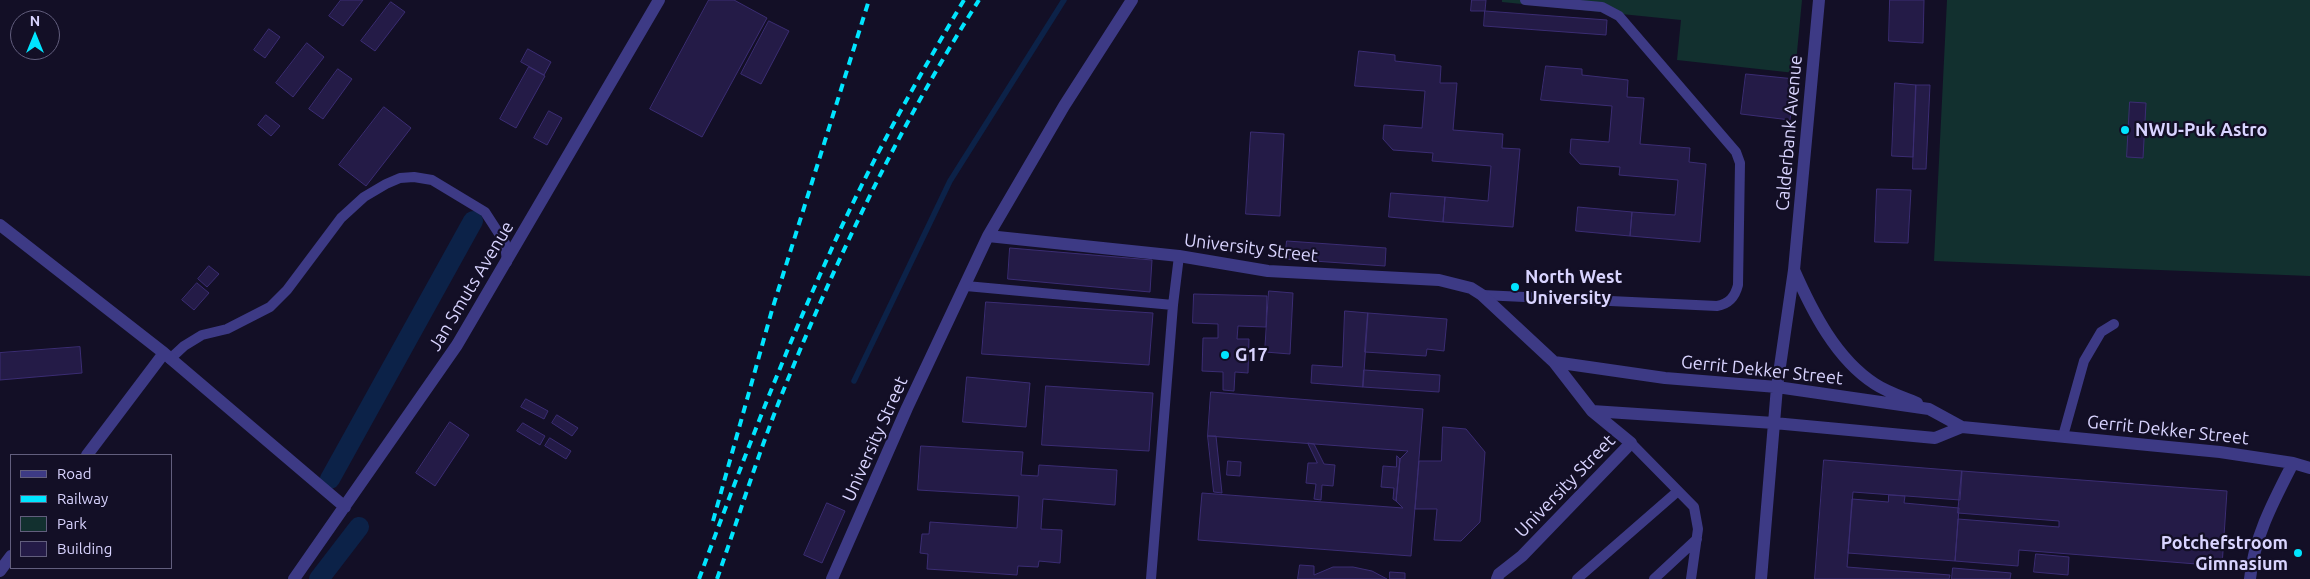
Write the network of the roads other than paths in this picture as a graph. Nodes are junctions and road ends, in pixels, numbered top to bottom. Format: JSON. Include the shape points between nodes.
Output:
{"nodes":[{"id":1,"x":659,"y":0,"type":"edge"},
{"id":2,"x":1132,"y":0,"type":"edge"},
{"id":3,"x":1525,"y":0,"type":"edge"},
{"id":4,"x":1819,"y":0,"type":"edge"},
{"id":5,"x":0,"y":225,"type":"edge"},
{"id":6,"x":988,"y":236,"type":"junction"},
{"id":7,"x":1179,"y":256,"type":"junction"},
{"id":8,"x":506,"y":262,"type":"junction"},
{"id":9,"x":1794,"y":270,"type":"junction"},
{"id":10,"x":966,"y":286,"type":"junction"},
{"id":11,"x":1482,"y":296,"type":"junction"},
{"id":12,"x":1173,"y":305,"type":"junction"},
{"id":13,"x":2114,"y":324,"type":"dead end"},
{"id":14,"x":167,"y":356,"type":"junction"},
{"id":15,"x":1554,"y":362,"type":"junction"},
{"id":16,"x":1777,"y":387,"type":"junction"},
{"id":17,"x":1929,"y":409,"type":"junction"},
{"id":18,"x":1592,"y":411,"type":"junction"},
{"id":19,"x":1774,"y":423,"type":"junction"},
{"id":20,"x":1962,"y":426,"type":"junction"},
{"id":21,"x":2063,"y":436,"type":"junction"},
{"id":22,"x":1632,"y":442,"type":"junction"},
{"id":23,"x":88,"y":454,"type":"edge"},
{"id":24,"x":2293,"y":463,"type":"junction"},
{"id":25,"x":2310,"y":468,"type":"edge"},
{"id":26,"x":1678,"y":491,"type":"junction"},
{"id":27,"x":345,"y":507,"type":"junction"},
{"id":28,"x":1697,"y":539,"type":"junction"},
{"id":29,"x":10,"y":557,"type":"edge"},
{"id":30,"x":0,"y":571,"type":"edge"},
{"id":31,"x":294,"y":579,"type":"edge"},
{"id":32,"x":832,"y":579,"type":"edge"},
{"id":33,"x":1151,"y":579,"type":"edge"},
{"id":34,"x":1497,"y":579,"type":"edge"},
{"id":35,"x":1577,"y":579,"type":"edge"},
{"id":36,"x":1654,"y":579,"type":"edge"},
{"id":37,"x":1691,"y":579,"type":"edge"},
{"id":38,"x":1761,"y":579,"type":"edge"},
{"id":39,"x":2250,"y":579,"type":"edge"}],
"edges":[{"from":1,"to":8,"type":"street","name":"Jan Smuts Avenue"},
{"from":2,"to":6,"type":"street","via":[[1064,106]]},
{"from":3,"to":11,"type":"lane","via":[[1602,6],[1619,16],[1736,152],[1740,163],[1738,285],[1730,301],[1717,306]]},
{"from":4,"to":9,"type":"street","name":"Calderbank Avenue"},
{"from":5,"to":14,"type":"street"},
{"from":6,"to":7,"type":"street","name":"University Street"},
{"from":6,"to":10,"type":"street","name":"University Street"},
{"from":7,"to":11,"type":"street","name":"University Street","via":[[1268,271],[1439,280],[1471,288]]},
{"from":7,"to":12,"type":"lane"},
{"from":8,"to":14,"type":"lane","via":[[505,243],[485,212],[432,180],[400,178],[364,197],[341,218],[270,307],[227,329],[202,335]]},
{"from":8,"to":27,"type":"street","name":"Jan Smuts Avenue","via":[[457,345]]},
{"from":9,"to":16,"type":"street","name":"Calderbank Avenue"},
{"from":9,"to":17,"type":"street","name":"Calderbank Avenue","via":[[1809,304],[1848,362],[1875,384]]},
{"from":10,"to":12,"type":"lane"},
{"from":10,"to":32,"type":"street","name":"University Street","via":[[907,408]]},
{"from":11,"to":15,"type":"street","name":"University Street"},
{"from":12,"to":33,"type":"lane"},
{"from":13,"to":21,"type":"lane","via":[[2100,332],[2084,361]]},
{"from":14,"to":23,"type":"street"},
{"from":14,"to":27,"type":"street"},
{"from":15,"to":16,"type":"street","name":"Gerrit Dekker Street","via":[[1665,378]]},
{"from":15,"to":18,"type":"street","name":"University Street"},
{"from":16,"to":17,"type":"street","name":"Gerrit Dekker Street"},
{"from":16,"to":19,"type":"street","name":"Calderbank Avenue"},
{"from":17,"to":20,"type":"street","name":"Gerrit Dekker Street"},
{"from":18,"to":19,"type":"street"},
{"from":18,"to":22,"type":"street","name":"University Street"},
{"from":19,"to":20,"type":"street","via":[[1936,438]]},
{"from":19,"to":38,"type":"street","name":"Calderbank Avenue"},
{"from":20,"to":21,"type":"street","name":"Gerrit Dekker Street"},
{"from":21,"to":24,"type":"street","name":"Gerrit Dekker Street"},
{"from":22,"to":26,"type":"lane"},
{"from":22,"to":34,"type":"street","name":"University Street"},
{"from":24,"to":25,"type":"street","name":"Gerrit Dekker Street"},
{"from":24,"to":39,"type":"street","via":[[2269,509],[2251,565]]},
{"from":26,"to":28,"type":"lane","via":[[1694,507]]},
{"from":26,"to":35,"type":"lane"},
{"from":27,"to":31,"type":"street","name":"Jan Smuts Avenue"},
{"from":28,"to":36,"type":"lane"},
{"from":28,"to":37,"type":"lane"},
{"from":29,"to":30,"type":"street"}]}
